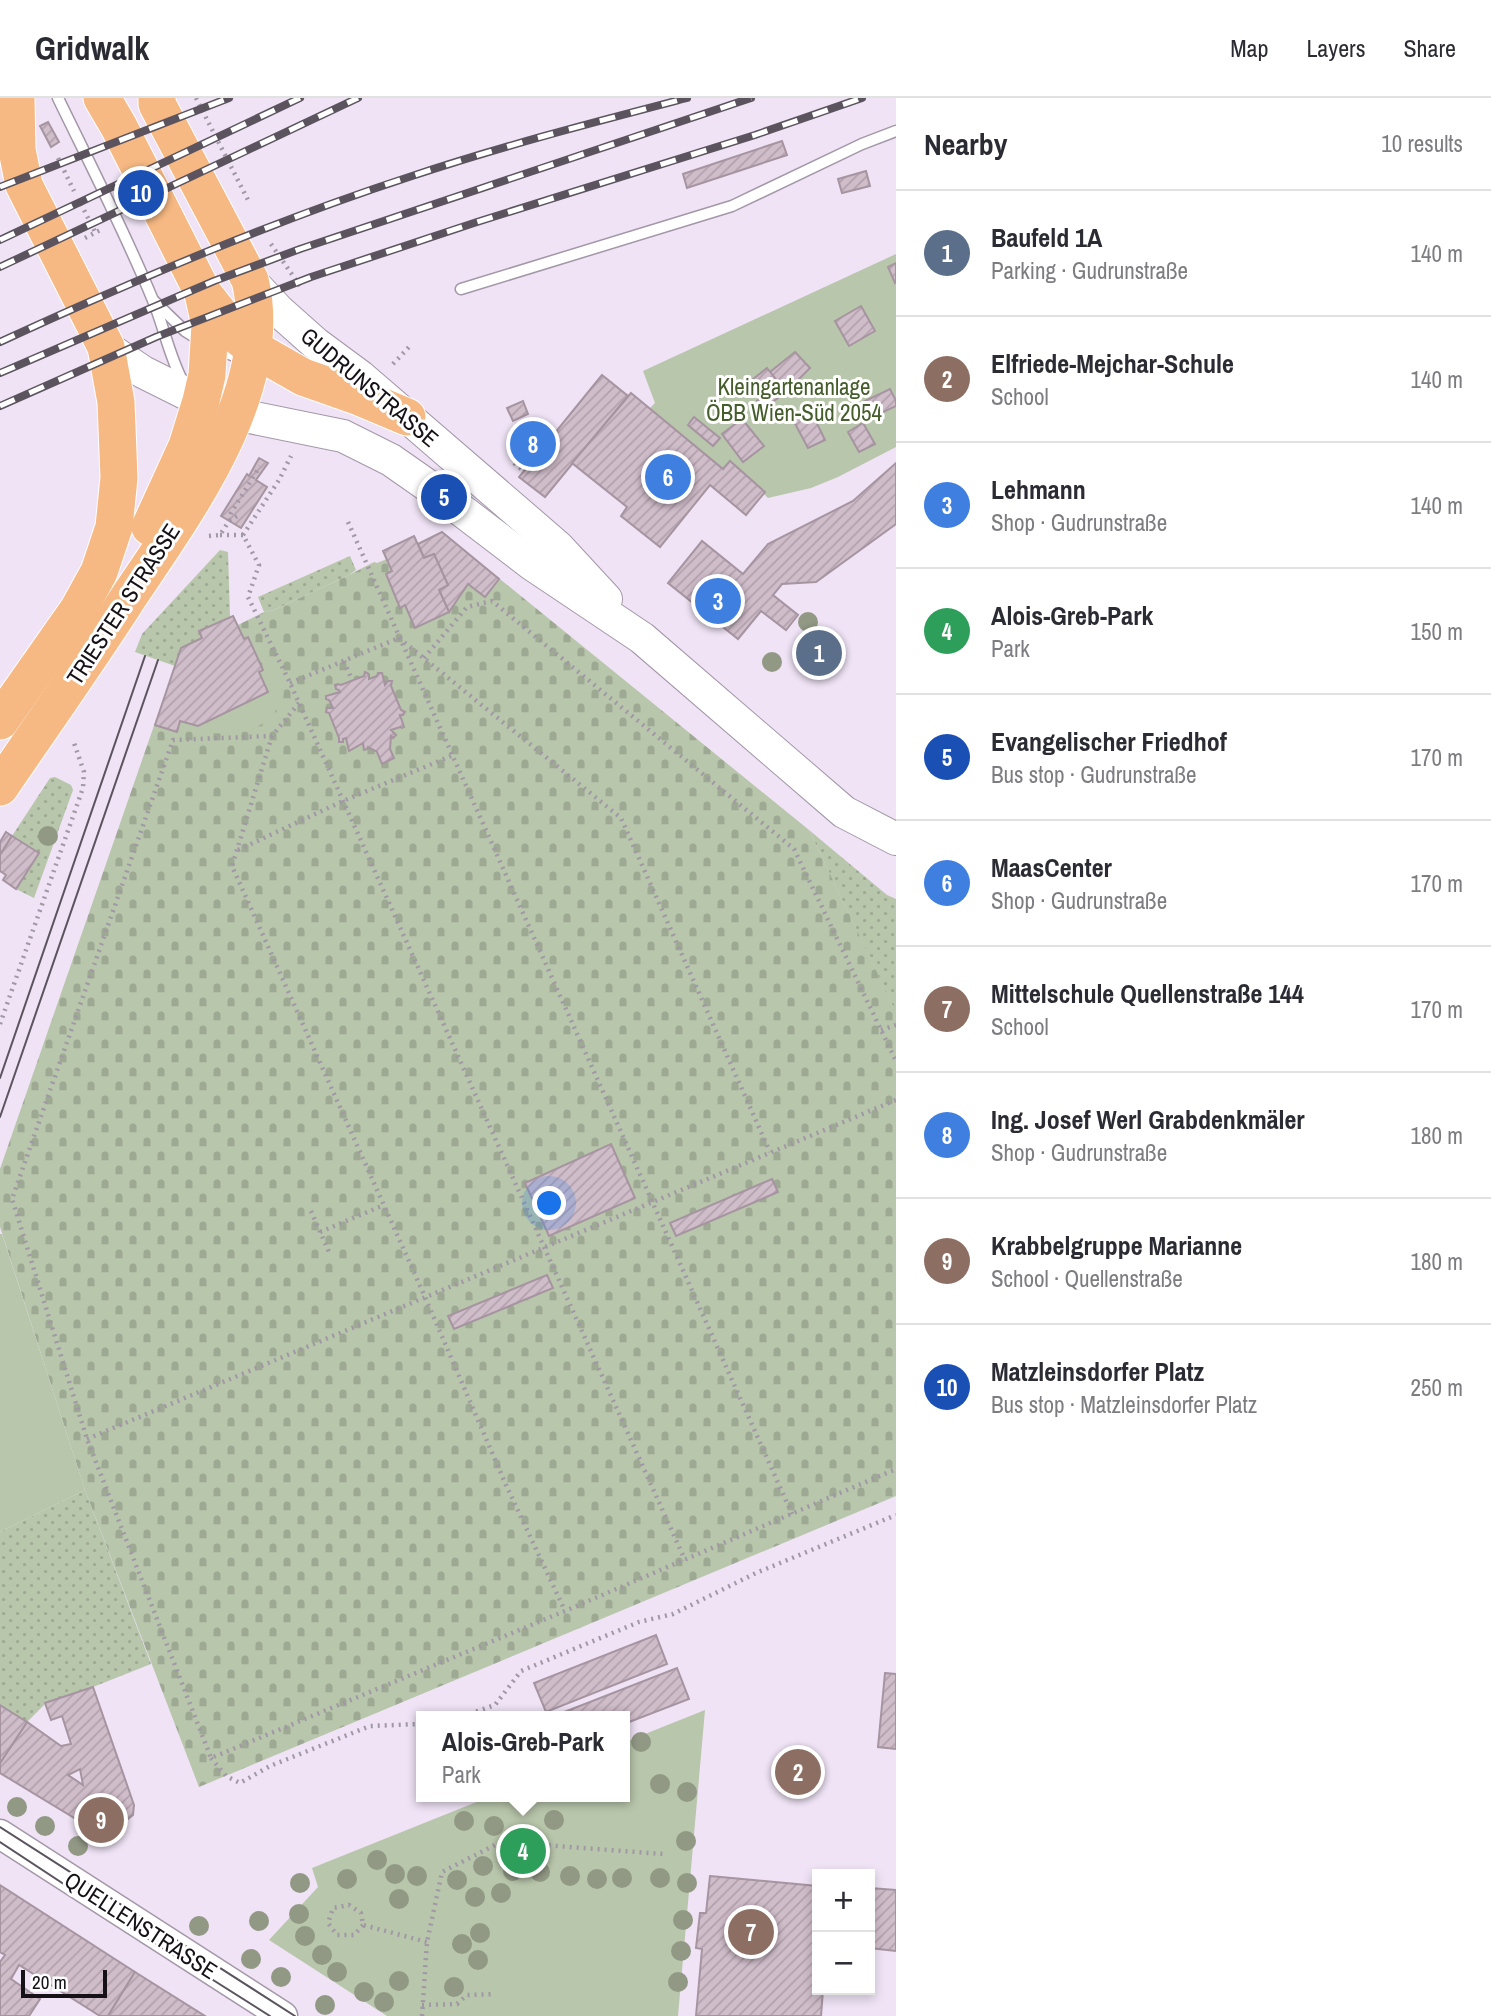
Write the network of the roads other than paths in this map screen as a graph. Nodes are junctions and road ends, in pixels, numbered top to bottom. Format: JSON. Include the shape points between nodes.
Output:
{"nodes":[{"id":1,"x":16,"y":98,"type":"edge"},
{"id":2,"x":58,"y":98,"type":"edge"},
{"id":3,"x":102,"y":98,"type":"edge"},
{"id":4,"x":155,"y":100,"type":"edge"},
{"id":5,"x":896,"y":131,"type":"edge"},
{"id":6,"x":8,"y":147,"type":"edge"},
{"id":7,"x":250,"y":280,"type":"junction"},
{"id":8,"x":461,"y":289,"type":"dead end"},
{"id":9,"x":203,"y":293,"type":"junction"},
{"id":10,"x":152,"y":299,"type":"junction"},
{"id":11,"x":209,"y":346,"type":"junction"},
{"id":12,"x":106,"y":347,"type":"junction"},
{"id":13,"x":253,"y":356,"type":"junction"},
{"id":14,"x":197,"y":399,"type":"junction"},
{"id":15,"x":235,"y":414,"type":"junction"},
{"id":16,"x":407,"y":417,"type":"junction"},
{"id":17,"x":642,"y":638,"type":"junction"},
{"id":18,"x":81,"y":669,"type":"junction"},
{"id":19,"x":0,"y":721,"type":"edge"},
{"id":20,"x":0,"y":787,"type":"edge"},
{"id":21,"x":896,"y":839,"type":"edge"},
{"id":22,"x":0,"y":1834,"type":"edge"},
{"id":23,"x":283,"y":2016,"type":"edge"}],
"edges":[{"from":1,"to":6,"type":"main road","name":"TRIESTER STRASSE"},
{"from":2,"to":10,"type":"lane"},
{"from":3,"to":9,"type":"main road"},
{"from":4,"to":7,"type":"main road"},
{"from":5,"to":8,"type":"lane","via":[[732,206]]},
{"from":6,"to":12,"type":"main road","name":"TRIESTER STRASSE"},
{"from":7,"to":13,"type":"main road","name":"TRIESTER STRASSE","via":[[255,301]]},
{"from":7,"to":16,"type":"main road","name":"GUDRUNSTRASSE","via":[[315,343]]},
{"from":9,"to":11,"type":"main road"},
{"from":9,"to":13,"type":"main road"},
{"from":10,"to":11,"type":"lane","via":[[185,331]]},
{"from":10,"to":14,"type":"lane","via":[[182,382]]},
{"from":11,"to":13,"type":"lane"},
{"from":11,"to":14,"type":"main road","via":[[207,375]]},
{"from":12,"to":14,"type":"main road","name":"GUDRUNSTRASSE"},
{"from":12,"to":19,"type":"main road","name":"TRIESTER STRASSE","via":[[118,421],[119,478],[108,549],[78,610]]},
{"from":13,"to":15,"type":"main road","name":"TRIESTER STRASSE"},
{"from":13,"to":16,"type":"main road"},
{"from":14,"to":15,"type":"main road","name":"GUDRUNSTRASSE"},
{"from":14,"to":18,"type":"main road","via":[[184,455]]},
{"from":15,"to":17,"type":"main road","name":"GUDRUNSTRASSE","via":[[343,436],[391,460],[533,565]]},
{"from":15,"to":18,"type":"main road","name":"TRIESTER STRASSE","via":[[219,453]]},
{"from":16,"to":17,"type":"main road","name":"GUDRUNSTRASSE","via":[[558,547]]},
{"from":17,"to":21,"type":"main road","name":"GUDRUNSTRASSE","via":[[844,812]]},
{"from":18,"to":20,"type":"main road","name":"TRIESTER STRASSE"},
{"from":22,"to":23,"type":"street","name":"QUELLENSTRASSE"}]}
